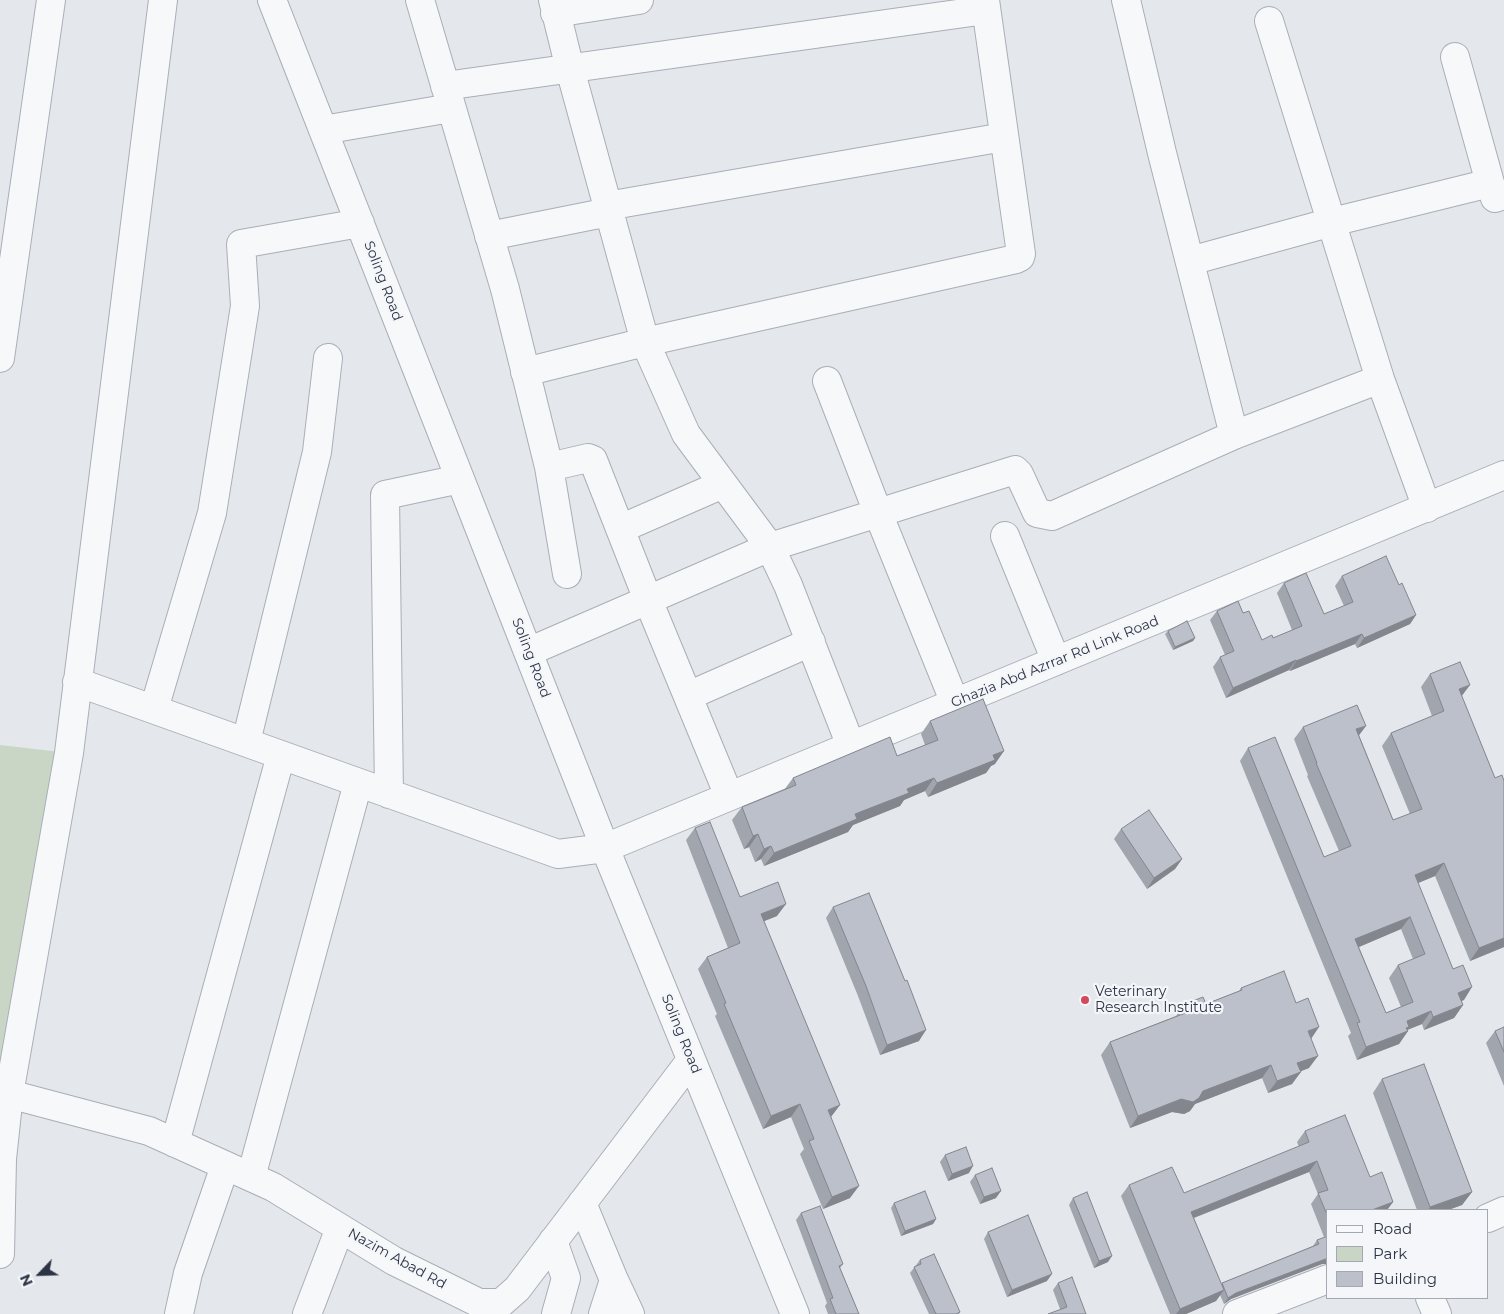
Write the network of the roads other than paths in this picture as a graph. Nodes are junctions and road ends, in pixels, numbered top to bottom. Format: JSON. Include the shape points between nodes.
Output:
{"nodes":[{"id":1,"x":51,"y":0,"type":"edge"},
{"id":2,"x":163,"y":0,"type":"edge"},
{"id":3,"x":272,"y":0,"type":"edge"},
{"id":4,"x":420,"y":0,"type":"edge"},
{"id":5,"x":639,"y":0,"type":"edge"},
{"id":6,"x":1126,"y":0,"type":"edge"},
{"id":7,"x":986,"y":5,"type":"edge"},
{"id":8,"x":554,"y":6,"type":"edge"},
{"id":9,"x":1269,"y":22,"type":"dead end"},
{"id":10,"x":1455,"y":57,"type":"dead end"},
{"id":11,"x":570,"y":69,"type":"junction"},
{"id":12,"x":448,"y":97,"type":"junction"},
{"id":13,"x":323,"y":130,"type":"junction"},
{"id":14,"x":1004,"y":137,"type":"junction"},
{"id":15,"x":1497,"y":189,"type":"edge"},
{"id":16,"x":608,"y":209,"type":"junction"},
{"id":17,"x":1332,"y":222,"type":"junction"},
{"id":18,"x":360,"y":223,"type":"junction"},
{"id":19,"x":489,"y":236,"type":"junction"},
{"id":20,"x":1190,"y":261,"type":"junction"},
{"id":21,"x":645,"y":342,"type":"junction"},
{"id":22,"x":0,"y":358,"type":"edge"},
{"id":23,"x":328,"y":358,"type":"dead end"},
{"id":24,"x":526,"y":372,"type":"junction"},
{"id":25,"x":1380,"y":379,"type":"junction"},
{"id":26,"x":827,"y":381,"type":"dead end"},
{"id":27,"x":1234,"y":435,"type":"junction"},
{"id":28,"x":549,"y":467,"type":"junction"},
{"id":29,"x":1504,"y":475,"type":"edge"},
{"id":30,"x":460,"y":479,"type":"junction"},
{"id":31,"x":723,"y":484,"type":"junction"},
{"id":32,"x":1427,"y":508,"type":"junction"},
{"id":33,"x":878,"y":513,"type":"junction"},
{"id":34,"x":620,"y":529,"type":"junction"},
{"id":35,"x":1005,"y":536,"type":"dead end"},
{"id":36,"x":770,"y":547,"type":"junction"},
{"id":37,"x":567,"y":574,"type":"dead end"},
{"id":38,"x":648,"y":600,"type":"junction"},
{"id":39,"x":811,"y":642,"type":"junction"},
{"id":40,"x":528,"y":652,"type":"junction"},
{"id":41,"x":1056,"y":661,"type":"junction"},
{"id":42,"x":77,"y":682,"type":"junction"},
{"id":43,"x":688,"y":696,"type":"junction"},
{"id":44,"x":955,"y":703,"type":"junction"},
{"id":45,"x":154,"y":709,"type":"junction"},
{"id":46,"x":246,"y":742,"type":"junction"},
{"id":47,"x":851,"y":746,"type":"junction"},
{"id":48,"x":281,"y":755,"type":"junction"},
{"id":49,"x":358,"y":783,"type":"junction"},
{"id":50,"x":389,"y":794,"type":"junction"},
{"id":51,"x":729,"y":796,"type":"junction"},
{"id":52,"x":605,"y":848,"type":"junction"},
{"id":53,"x":691,"y":1060,"type":"junction"},
{"id":54,"x":4,"y":1106,"type":"edge"},
{"id":55,"x":174,"y":1143,"type":"junction"},
{"id":56,"x":225,"y":1166,"type":"junction"},
{"id":57,"x":251,"y":1177,"type":"junction"},
{"id":58,"x":582,"y":1203,"type":"junction"},
{"id":59,"x":1504,"y":1211,"type":"edge"},
{"id":60,"x":1489,"y":1218,"type":"edge"},
{"id":61,"x":340,"y":1228,"type":"junction"},
{"id":62,"x":553,"y":1240,"type":"junction"},
{"id":63,"x":0,"y":1254,"type":"edge"},
{"id":64,"x":614,"y":1280,"type":"junction"},
{"id":65,"x":1326,"y":1280,"type":"edge"},
{"id":66,"x":1430,"y":1299,"type":"edge"},
{"id":67,"x":477,"y":1309,"type":"edge"},
{"id":68,"x":1250,"y":1312,"type":"edge"},
{"id":69,"x":179,"y":1314,"type":"edge"},
{"id":70,"x":307,"y":1314,"type":"edge"},
{"id":71,"x":556,"y":1314,"type":"edge"},
{"id":72,"x":604,"y":1314,"type":"edge"},
{"id":73,"x":630,"y":1314,"type":"edge"},
{"id":74,"x":795,"y":1314,"type":"edge"},
{"id":75,"x":1437,"y":1314,"type":"edge"}],
"edges":[{"from":1,"to":22,"type":"street"},
{"from":2,"to":42,"type":"street"},
{"from":3,"to":13,"type":"street","name":"Soling Road"},
{"from":4,"to":12,"type":"street"},
{"from":5,"to":8,"type":"street"},
{"from":6,"to":20,"type":"street"},
{"from":7,"to":11,"type":"street"},
{"from":7,"to":14,"type":"street"},
{"from":8,"to":11,"type":"street"},
{"from":9,"to":17,"type":"street"},
{"from":10,"to":15,"type":"street"},
{"from":11,"to":12,"type":"street"},
{"from":11,"to":16,"type":"street"},
{"from":12,"to":13,"type":"street"},
{"from":12,"to":19,"type":"street"},
{"from":13,"to":18,"type":"street","name":"Soling Road"},
{"from":14,"to":16,"type":"street"},
{"from":14,"to":21,"type":"street","via":[[1020,257]]},
{"from":15,"to":17,"type":"street"},
{"from":16,"to":19,"type":"street"},
{"from":16,"to":21,"type":"street"},
{"from":17,"to":20,"type":"street"},
{"from":17,"to":25,"type":"street"},
{"from":18,"to":30,"type":"street","name":"Soling Road"},
{"from":18,"to":45,"type":"street","via":[[241,244],[245,306],[212,513]]},
{"from":19,"to":24,"type":"street"},
{"from":20,"to":27,"type":"street"},
{"from":21,"to":24,"type":"street"},
{"from":21,"to":31,"type":"street","via":[[686,434]]},
{"from":23,"to":46,"type":"street","via":[[317,452]]},
{"from":24,"to":28,"type":"street"},
{"from":25,"to":27,"type":"street"},
{"from":25,"to":32,"type":"street"},
{"from":26,"to":33,"type":"street"},
{"from":27,"to":33,"type":"street","via":[[1052,516],[1036,513],[1015,470]]},
{"from":28,"to":34,"type":"street","via":[[588,458],[592,460]]},
{"from":28,"to":37,"type":"street"},
{"from":29,"to":32,"type":"street","name":"Ghazia Abd Azrrar Rd Link Road"},
{"from":30,"to":40,"type":"street","name":"Soling Road"},
{"from":30,"to":50,"type":"street","via":[[386,495]]},
{"from":31,"to":34,"type":"street"},
{"from":31,"to":36,"type":"street"},
{"from":32,"to":41,"type":"street","name":"Ghazia Abd Azrrar Rd Link Road"},
{"from":33,"to":36,"type":"street"},
{"from":33,"to":44,"type":"street"},
{"from":34,"to":38,"type":"street"},
{"from":35,"to":41,"type":"street"},
{"from":36,"to":38,"type":"street"},
{"from":36,"to":39,"type":"street"},
{"from":38,"to":40,"type":"street"},
{"from":38,"to":43,"type":"street"},
{"from":39,"to":43,"type":"street"},
{"from":39,"to":47,"type":"street"},
{"from":40,"to":52,"type":"street","name":"Soling Road"},
{"from":41,"to":44,"type":"street","name":"Ghazia Abd Azrrar Rd Link Road"},
{"from":42,"to":45,"type":"street","name":"Ghazia Abd Azrrar Rd Link Road"},
{"from":42,"to":54,"type":"street","via":[[69,753]]},
{"from":43,"to":51,"type":"street"},
{"from":44,"to":47,"type":"street","name":"Ghazia Abd Azrrar Rd Link Road"},
{"from":45,"to":46,"type":"street","name":"Ghazia Abd Azrrar Rd Link Road"},
{"from":46,"to":48,"type":"street","name":"Ghazia Abd Azrrar Rd Link Road"},
{"from":47,"to":51,"type":"street","name":"Ghazia Abd Azrrar Rd Link Road"},
{"from":48,"to":49,"type":"street","name":"Ghazia Abd Azrrar Rd Link Road"},
{"from":48,"to":55,"type":"street"},
{"from":49,"to":50,"type":"street","name":"Ghazia Abd Azrrar Rd Link Road"},
{"from":49,"to":57,"type":"street"},
{"from":50,"to":52,"type":"street","name":"Ghazia Abd Azrrar Rd Link Road","via":[[558,854]]},
{"from":51,"to":52,"type":"street","name":"Ghazia Abd Azrrar Rd Link Road"},
{"from":52,"to":53,"type":"street","name":"Soling Road"},
{"from":53,"to":58,"type":"street","name":"Nazim Abad Rd"},
{"from":53,"to":74,"type":"street","name":"Soling Road"},
{"from":54,"to":55,"type":"street","name":"Nazim Abad Rd","via":[[149,1131]]},
{"from":54,"to":63,"type":"street"},
{"from":55,"to":56,"type":"street","name":"Nazim Abad Rd"},
{"from":56,"to":57,"type":"street","name":"Nazim Abad Rd"},
{"from":56,"to":69,"type":"street","via":[[188,1273]]},
{"from":57,"to":61,"type":"street","name":"Nazim Abad Rd"},
{"from":58,"to":62,"type":"street","name":"Nazim Abad Rd"},
{"from":58,"to":64,"type":"street"},
{"from":59,"to":60,"type":"street"},
{"from":61,"to":67,"type":"street","name":"Nazim Abad Rd"},
{"from":61,"to":70,"type":"street"},
{"from":62,"to":67,"type":"street","name":"Nazim Abad Rd","via":[[517,1289],[501,1303]]},
{"from":62,"to":71,"type":"street","via":[[566,1278]]},
{"from":64,"to":72,"type":"street"},
{"from":64,"to":73,"type":"street"},
{"from":65,"to":68,"type":"street"},
{"from":66,"to":75,"type":"street"}]}
